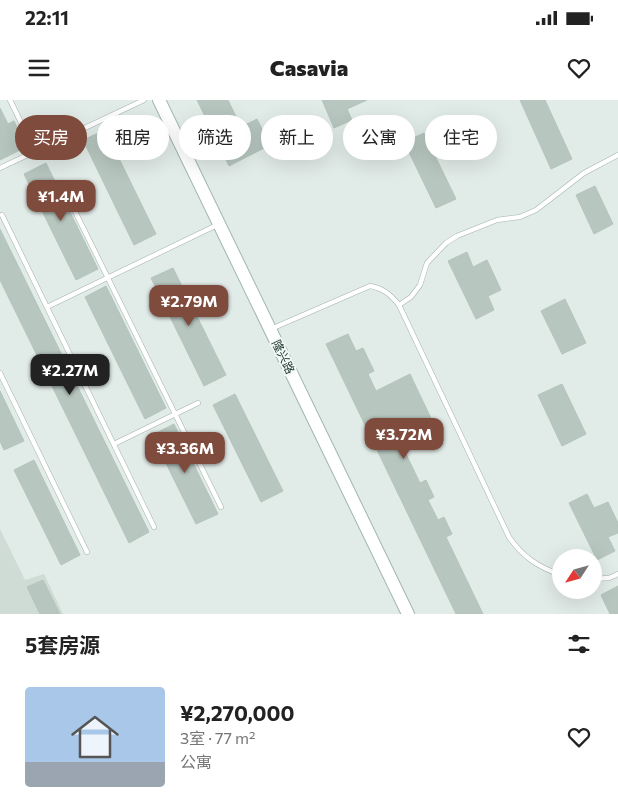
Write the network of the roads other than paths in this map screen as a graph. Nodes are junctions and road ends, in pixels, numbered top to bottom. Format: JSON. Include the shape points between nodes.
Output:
{"nodes":[{"id":1,"x":10,"y":100,"type":"edge"},
{"id":2,"x":144,"y":100,"type":"edge"},
{"id":3,"x":159,"y":100,"type":"edge"},
{"id":4,"x":17,"y":115,"type":"edge"},
{"id":5,"x":87,"y":127,"type":"edge"},
{"id":6,"x":618,"y":155,"type":"edge"},
{"id":7,"x":18,"y":160,"type":"edge"},
{"id":8,"x":0,"y":168,"type":"edge"},
{"id":9,"x":61,"y":183,"type":"dead end"},
{"id":10,"x":2,"y":214,"type":"dead end"},
{"id":11,"x":219,"y":224,"type":"junction"},
{"id":12,"x":108,"y":278,"type":"junction"},
{"id":13,"x":399,"y":306,"type":"junction"},
{"id":14,"x":47,"y":307,"type":"junction"},
{"id":15,"x":270,"y":330,"type":"junction"},
{"id":16,"x":0,"y":373,"type":"edge"},
{"id":17,"x":198,"y":403,"type":"dead end"},
{"id":18,"x":175,"y":414,"type":"junction"},
{"id":19,"x":114,"y":444,"type":"junction"},
{"id":20,"x":221,"y":507,"type":"dead end"},
{"id":21,"x":154,"y":527,"type":"dead end"},
{"id":22,"x":87,"y":552,"type":"dead end"},
{"id":23,"x":552,"y":571,"type":"edge"},
{"id":24,"x":618,"y":574,"type":"edge"},
{"id":25,"x":602,"y":578,"type":"edge"},
{"id":26,"x":408,"y":614,"type":"edge"}],
"edges":[{"from":1,"to":4,"type":"lane"},
{"from":2,"to":5,"type":"lane"},
{"from":3,"to":11,"type":"street","name":"隆兴路"},
{"from":6,"to":13,"type":"lane","via":[[584,173],[536,210],[497,220],[446,242],[427,263],[424,276],[412,296]]},
{"from":7,"to":8,"type":"lane"},
{"from":9,"to":12,"type":"lane"},
{"from":10,"to":14,"type":"lane"},
{"from":11,"to":12,"type":"lane"},
{"from":11,"to":15,"type":"street","name":"隆兴路"},
{"from":12,"to":14,"type":"lane"},
{"from":12,"to":18,"type":"lane"},
{"from":13,"to":15,"type":"lane","via":[[384,290],[370,286]]},
{"from":13,"to":23,"type":"lane","via":[[508,537],[533,564]]},
{"from":14,"to":19,"type":"lane"},
{"from":15,"to":26,"type":"street","name":"隆兴路"},
{"from":16,"to":22,"type":"lane"},
{"from":17,"to":18,"type":"lane"},
{"from":18,"to":19,"type":"lane"},
{"from":18,"to":20,"type":"lane"},
{"from":19,"to":21,"type":"lane"},
{"from":24,"to":25,"type":"lane"}]}
